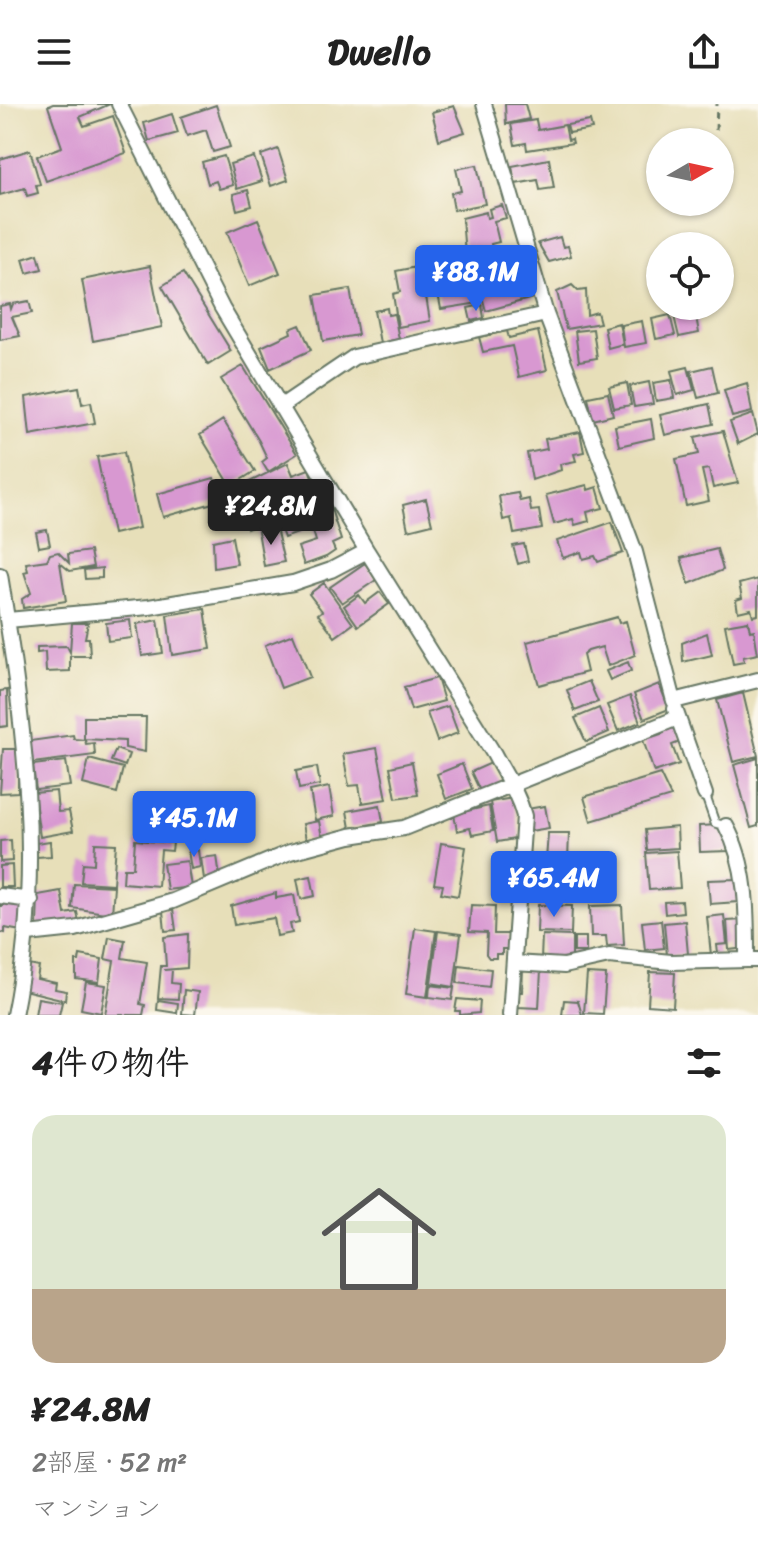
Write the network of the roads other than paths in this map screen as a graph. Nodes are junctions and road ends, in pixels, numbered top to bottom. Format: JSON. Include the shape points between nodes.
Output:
{"nodes":[{"id":1,"x":119,"y":104,"type":"edge"},
{"id":2,"x":484,"y":104,"type":"edge"},
{"id":3,"x":546,"y":314,"type":"junction"},
{"id":4,"x":280,"y":407,"type":"junction"},
{"id":5,"x":367,"y":551,"type":"junction"},
{"id":6,"x":0,"y":575,"type":"edge"},
{"id":7,"x":8,"y":620,"type":"junction"},
{"id":8,"x":758,"y":680,"type":"edge"},
{"id":9,"x":674,"y":701,"type":"junction"},
{"id":10,"x":675,"y":719,"type":"junction"},
{"id":11,"x":510,"y":786,"type":"junction"},
{"id":12,"x":705,"y":794,"type":"joint"},
{"id":13,"x":726,"y":826,"type":"joint"},
{"id":14,"x":0,"y":896,"type":"edge"},
{"id":15,"x":31,"y":900,"type":"junction"},
{"id":16,"x":28,"y":934,"type":"junction"},
{"id":17,"x":753,"y":960,"type":"edge"},
{"id":18,"x":514,"y":963,"type":"junction"},
{"id":19,"x":14,"y":1015,"type":"edge"},
{"id":20,"x":510,"y":1015,"type":"edge"}],
"edges":[{"from":1,"to":4,"type":"street","via":[[201,268]]},
{"from":2,"to":3,"type":"street"},
{"from":3,"to":4,"type":"street","via":[[354,357]]},
{"from":3,"to":9,"type":"street","via":[[635,552]]},
{"from":4,"to":5,"type":"street"},
{"from":5,"to":7,"type":"street","via":[[293,583],[149,607]]},
{"from":5,"to":11,"type":"street"},
{"from":6,"to":7,"type":"street"},
{"from":7,"to":15,"type":"street","via":[[28,763]]},
{"from":8,"to":9,"type":"street"},
{"from":9,"to":10,"type":"street"},
{"from":10,"to":11,"type":"street"},
{"from":10,"to":12,"type":"street"},
{"from":11,"to":16,"type":"street","via":[[404,828],[290,852],[173,901],[75,929]]},
{"from":11,"to":18,"type":"street","via":[[519,794],[524,816]]},
{"from":12,"to":13,"type":"lane","via":[[715,823]]},
{"from":13,"to":17,"type":"street","via":[[744,881]]},
{"from":14,"to":15,"type":"street"},
{"from":15,"to":16,"type":"street"},
{"from":16,"to":19,"type":"street"},
{"from":17,"to":18,"type":"street","via":[[671,962],[609,956],[564,966]]},
{"from":18,"to":20,"type":"street"}]}
